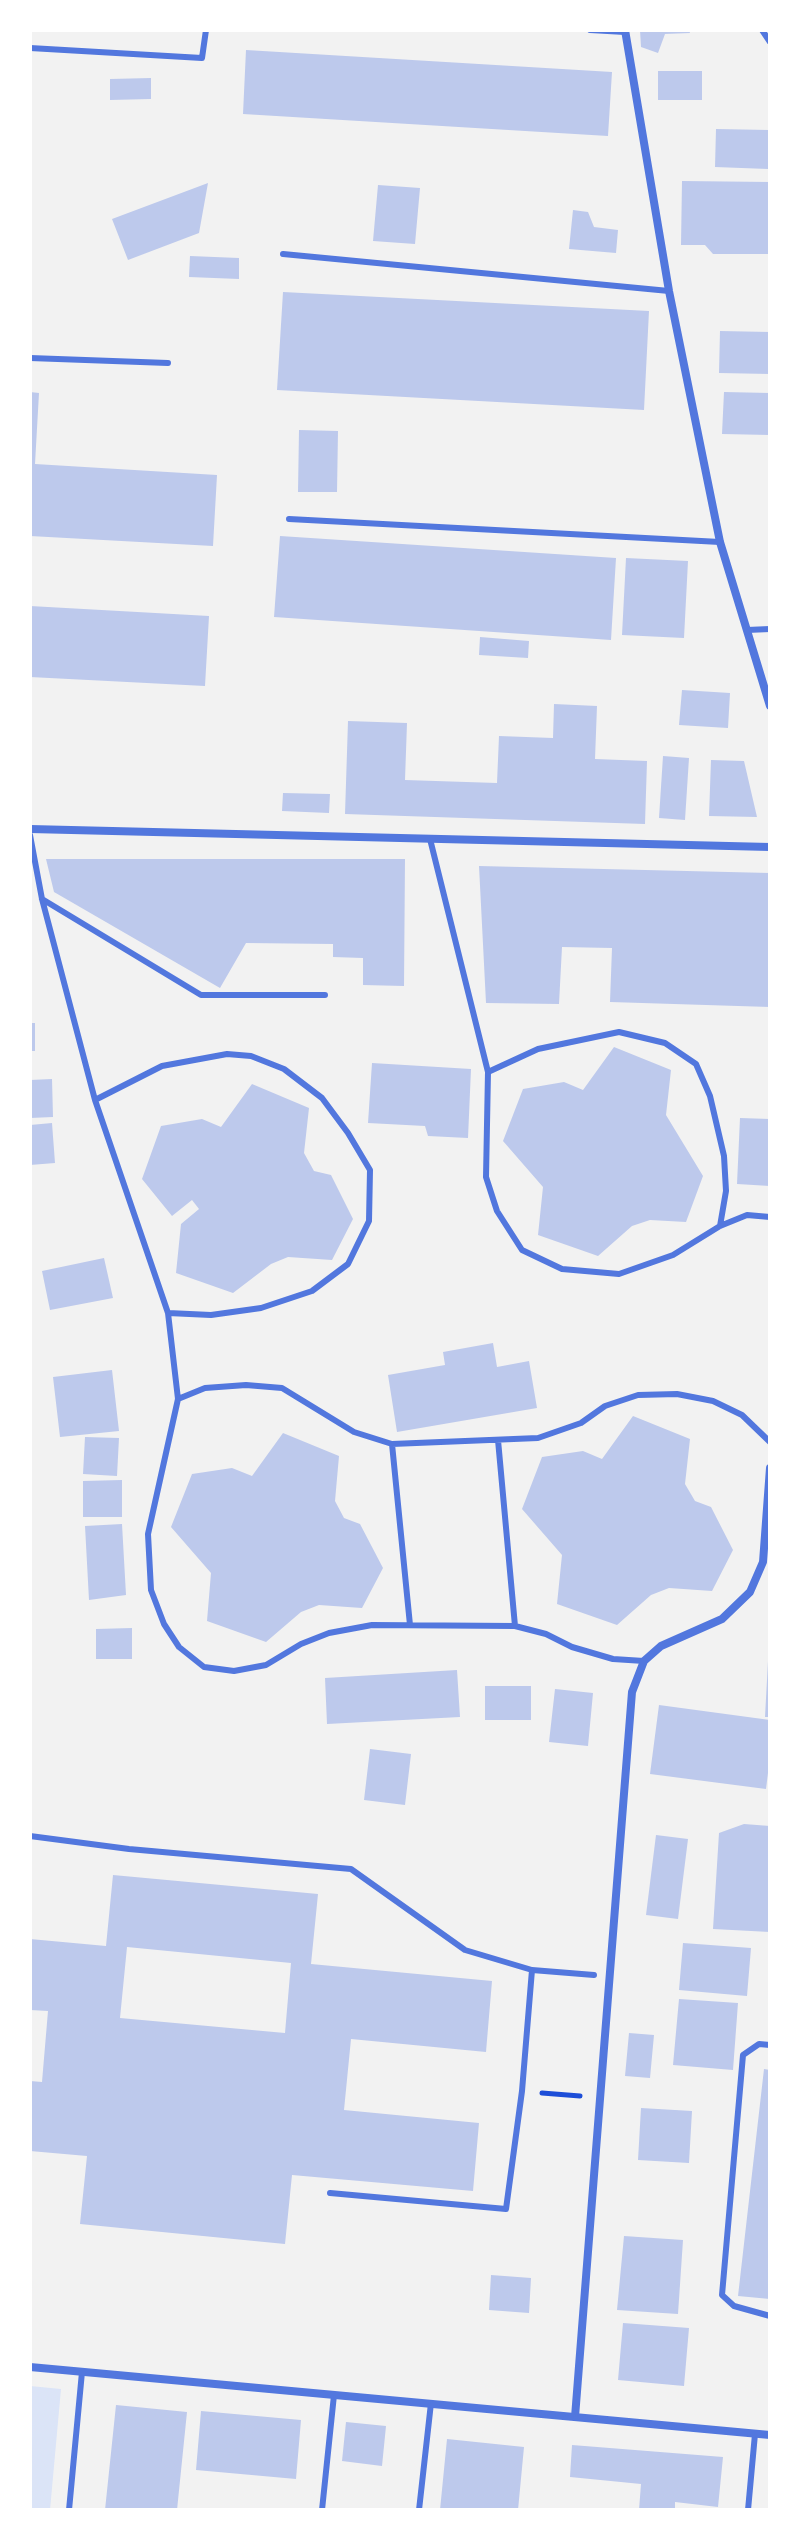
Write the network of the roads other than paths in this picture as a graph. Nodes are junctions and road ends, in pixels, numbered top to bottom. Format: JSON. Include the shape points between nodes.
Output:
{"nodes":[{"id":1,"x":206,"y":30,"type":"edge"},
{"id":2,"x":590,"y":30,"type":"edge"},
{"id":3,"x":762,"y":30,"type":"edge"},
{"id":4,"x":625,"y":31,"type":"edge"},
{"id":5,"x":770,"y":42,"type":"edge"},
{"id":6,"x":30,"y":48,"type":"edge"},
{"id":7,"x":283,"y":254,"type":"dead end"},
{"id":8,"x":669,"y":291,"type":"junction"},
{"id":9,"x":30,"y":358,"type":"edge"},
{"id":10,"x":168,"y":363,"type":"dead end"},
{"id":11,"x":289,"y":519,"type":"dead end"},
{"id":12,"x":720,"y":542,"type":"junction"},
{"id":13,"x":770,"y":629,"type":"edge"},
{"id":14,"x":747,"y":630,"type":"junction"},
{"id":15,"x":770,"y":706,"type":"edge"},
{"id":16,"x":30,"y":829,"type":"edge"},
{"id":17,"x":30,"y":835,"type":"edge"},
{"id":18,"x":430,"y":839,"type":"junction"},
{"id":19,"x":770,"y":847,"type":"edge"},
{"id":20,"x":42,"y":899,"type":"junction"},
{"id":21,"x":325,"y":995,"type":"dead end"},
{"id":22,"x":488,"y":1072,"type":"junction"},
{"id":23,"x":95,"y":1100,"type":"junction"},
{"id":24,"x":770,"y":1217,"type":"edge"},
{"id":25,"x":720,"y":1226,"type":"junction"},
{"id":26,"x":168,"y":1313,"type":"junction"},
{"id":27,"x":178,"y":1399,"type":"junction"},
{"id":28,"x":498,"y":1440,"type":"junction"},
{"id":29,"x":770,"y":1442,"type":"edge"},
{"id":30,"x":392,"y":1444,"type":"junction"},
{"id":31,"x":770,"y":1468,"type":"edge"},
{"id":32,"x":410,"y":1625,"type":"junction"},
{"id":33,"x":515,"y":1626,"type":"junction"},
{"id":34,"x":644,"y":1661,"type":"junction"},
{"id":35,"x":30,"y":1836,"type":"edge"},
{"id":36,"x":532,"y":1970,"type":"junction"},
{"id":37,"x":594,"y":1975,"type":"dead end"},
{"id":38,"x":770,"y":2045,"type":"edge"},
{"id":39,"x":330,"y":2193,"type":"dead end"},
{"id":40,"x":770,"y":2316,"type":"edge"},
{"id":41,"x":30,"y":2367,"type":"edge"},
{"id":42,"x":82,"y":2372,"type":"junction"},
{"id":43,"x":334,"y":2395,"type":"junction"},
{"id":44,"x":431,"y":2403,"type":"junction"},
{"id":45,"x":575,"y":2417,"type":"junction"},
{"id":46,"x":755,"y":2434,"type":"junction"},
{"id":47,"x":770,"y":2435,"type":"edge"},
{"id":48,"x":69,"y":2510,"type":"edge"},
{"id":49,"x":322,"y":2510,"type":"edge"},
{"id":50,"x":419,"y":2510,"type":"edge"},
{"id":51,"x":748,"y":2510,"type":"edge"}],
"edges":[{"from":1,"to":6,"type":"lane","via":[[202,58]]},
{"from":2,"to":4,"type":"lane"},
{"from":3,"to":5,"type":"lane"},
{"from":4,"to":8,"type":"street"},
{"from":7,"to":8,"type":"lane"},
{"from":8,"to":12,"type":"street"},
{"from":9,"to":10,"type":"lane"},
{"from":11,"to":12,"type":"lane"},
{"from":12,"to":14,"type":"street"},
{"from":13,"to":14,"type":"lane"},
{"from":14,"to":15,"type":"street"},
{"from":16,"to":18,"type":"street"},
{"from":17,"to":20,"type":"lane"},
{"from":18,"to":19,"type":"street"},
{"from":18,"to":22,"type":"lane"},
{"from":20,"to":21,"type":"lane","via":[[201,995]]},
{"from":20,"to":23,"type":"lane"},
{"from":22,"to":25,"type":"lane","via":[[538,1049],[619,1032],[665,1043],[696,1064],[710,1096],[724,1156]]},
{"from":22,"to":25,"type":"lane","via":[[486,1177],[497,1211],[522,1250],[562,1269],[619,1274],[673,1255]]},
{"from":23,"to":26,"type":"lane"},
{"from":23,"to":26,"type":"lane","via":[[162,1066],[227,1054],[251,1056],[284,1069],[322,1098],[370,1170],[369,1221],[348,1264],[312,1291],[224,1314]]},
{"from":24,"to":25,"type":"lane","via":[[747,1215]]},
{"from":26,"to":27,"type":"lane"},
{"from":27,"to":30,"type":"lane","via":[[205,1388],[282,1388],[354,1432]]},
{"from":27,"to":32,"type":"lane","via":[[148,1534],[151,1590],[179,1647],[204,1667],[234,1671],[266,1665],[329,1633]]},
{"from":28,"to":29,"type":"lane","via":[[538,1438],[638,1395],[677,1394],[713,1401],[742,1415]]},
{"from":28,"to":30,"type":"lane"},
{"from":28,"to":33,"type":"lane"},
{"from":30,"to":32,"type":"lane"},
{"from":31,"to":34,"type":"street","via":[[763,1562],[750,1592],[722,1619],[661,1646]]},
{"from":32,"to":33,"type":"lane"},
{"from":33,"to":34,"type":"lane","via":[[613,1659]]},
{"from":34,"to":45,"type":"street","via":[[632,1692]]},
{"from":35,"to":36,"type":"lane","via":[[351,1869],[465,1950]]},
{"from":36,"to":37,"type":"lane"},
{"from":36,"to":39,"type":"lane","via":[[506,2209]]},
{"from":38,"to":40,"type":"lane","via":[[759,2044],[743,2055],[722,2295],[734,2306]]},
{"from":41,"to":42,"type":"street"},
{"from":42,"to":43,"type":"street"},
{"from":42,"to":48,"type":"lane"},
{"from":43,"to":44,"type":"street"},
{"from":43,"to":49,"type":"lane"},
{"from":44,"to":45,"type":"street"},
{"from":44,"to":50,"type":"lane"},
{"from":45,"to":46,"type":"street"},
{"from":46,"to":47,"type":"street"},
{"from":46,"to":51,"type":"lane"}]}
